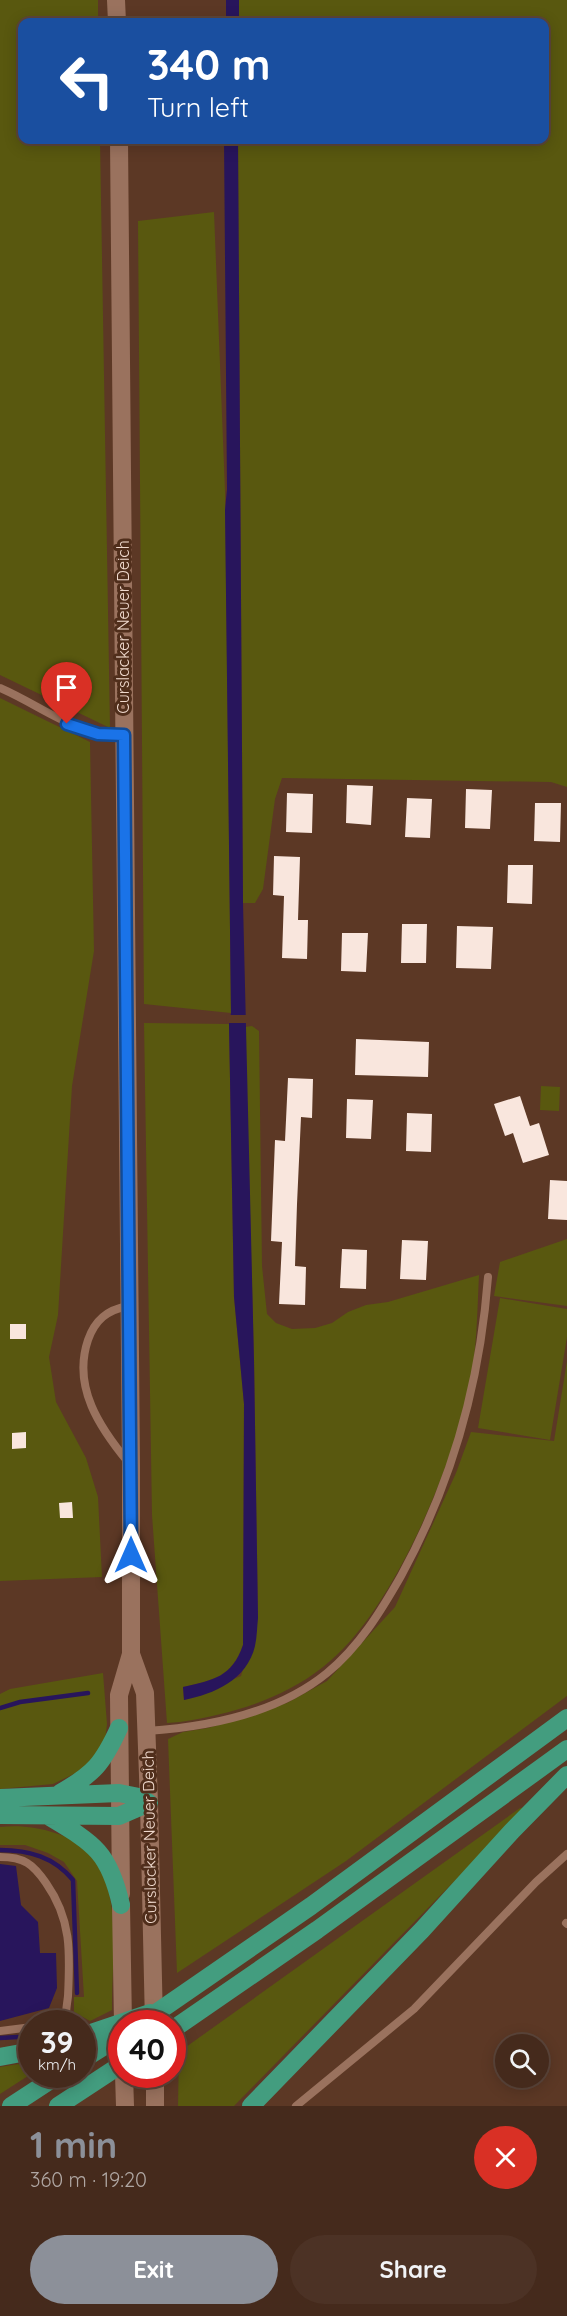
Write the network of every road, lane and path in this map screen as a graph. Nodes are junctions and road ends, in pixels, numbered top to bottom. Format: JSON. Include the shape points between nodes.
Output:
{"nodes":[{"id":1,"x":116,"y":0,"type":"edge"},
{"id":2,"x":117,"y":18,"type":"edge"},
{"id":3,"x":119,"y":144,"type":"edge"},
{"id":4,"x":0,"y":688,"type":"edge"},
{"id":5,"x":124,"y":735,"type":"junction"},
{"id":6,"x":488,"y":1277,"type":"dead end"},
{"id":7,"x":130,"y":1306,"type":"junction"},
{"id":8,"x":131,"y":1465,"type":"junction"},
{"id":9,"x":130,"y":1654,"type":"junction"},
{"id":10,"x":567,"y":1718,"type":"edge"},
{"id":11,"x":119,"y":1728,"type":"junction"},
{"id":12,"x":147,"y":1731,"type":"junction"},
{"id":13,"x":567,"y":1749,"type":"edge"},
{"id":14,"x":567,"y":1775,"type":"edge"},
{"id":15,"x":119,"y":1793,"type":"junction"},
{"id":16,"x":56,"y":1796,"type":"junction"},
{"id":17,"x":0,"y":1798,"type":"edge"},
{"id":18,"x":149,"y":1803,"type":"junction"},
{"id":19,"x":0,"y":1815,"type":"edge"},
{"id":20,"x":46,"y":1815,"type":"junction"},
{"id":21,"x":119,"y":1816,"type":"junction"},
{"id":22,"x":567,"y":1854,"type":"edge"},
{"id":23,"x":0,"y":1857,"type":"edge"},
{"id":24,"x":121,"y":1905,"type":"junction"},
{"id":25,"x":66,"y":2010,"type":"edge"},
{"id":26,"x":123,"y":2010,"type":"edge"},
{"id":27,"x":157,"y":2010,"type":"edge"},
{"id":28,"x":166,"y":2010,"type":"edge"},
{"id":29,"x":186,"y":2020,"type":"edge"},
{"id":30,"x":18,"y":2029,"type":"edge"},
{"id":31,"x":0,"y":2031,"type":"edge"},
{"id":32,"x":18,"y":2054,"type":"edge"},
{"id":33,"x":0,"y":2057,"type":"edge"},
{"id":34,"x":108,"y":2073,"type":"edge"},
{"id":35,"x":39,"y":2088,"type":"edge"},
{"id":36,"x":124,"y":2088,"type":"edge"},
{"id":37,"x":155,"y":2088,"type":"edge"},
{"id":38,"x":0,"y":2101,"type":"edge"},
{"id":39,"x":16,"y":2103,"type":"edge"},
{"id":40,"x":155,"y":2104,"type":"edge"},
{"id":41,"x":58,"y":2106,"type":"edge"},
{"id":42,"x":125,"y":2106,"type":"edge"},
{"id":43,"x":251,"y":2106,"type":"edge"},
{"id":44,"x":296,"y":2106,"type":"edge"}],
"edges":[{"from":1,"to":2,"type":"street"},
{"from":3,"to":5,"type":"street","name":"Curslacker Neuer Deich"},
{"from":4,"to":5,"type":"lane","via":[[67,724],[98,734]]},
{"from":5,"to":7,"type":"street","name":"Curslacker Neuer Deich"},
{"from":6,"to":12,"type":"lane","via":[[478,1363],[455,1452],[413,1554],[363,1636],[327,1673],[279,1701],[202,1724]]},
{"from":7,"to":8,"type":"street","name":"Curslacker Neuer Deich"},
{"from":7,"to":8,"type":"lane","via":[[108,1312],[92,1328],[83,1376],[95,1414]]},
{"from":8,"to":9,"type":"street","name":"Curslacker Neuer Deich"},
{"from":9,"to":11,"type":"street","name":"Curslacker Neuer Deich","via":[[119,1695]]},
{"from":9,"to":12,"type":"street","name":"Curslacker Neuer Deich","via":[[145,1693]]},
{"from":10,"to":28,"type":"highway"},
{"from":11,"to":15,"type":"street","name":"Curslacker Neuer Deich"},
{"from":11,"to":16,"type":"highway","via":[[97,1766]]},
{"from":12,"to":18,"type":"street","name":"Curslacker Neuer Deich"},
{"from":13,"to":29,"type":"highway"},
{"from":14,"to":43,"type":"highway"},
{"from":15,"to":16,"type":"highway"},
{"from":15,"to":18,"type":"highway"},
{"from":15,"to":21,"type":"street","name":"Curslacker Neuer Deich"},
{"from":16,"to":17,"type":"highway"},
{"from":18,"to":21,"type":"highway"},
{"from":18,"to":27,"type":"street","name":"Curslacker Neuer Deich","via":[[152,1953]]},
{"from":19,"to":20,"type":"highway"},
{"from":20,"to":21,"type":"highway"},
{"from":20,"to":24,"type":"highway","via":[[96,1847],[111,1870]]},
{"from":21,"to":24,"type":"street","name":"Curslacker Neuer Deich"},
{"from":22,"to":44,"type":"lane","via":[[414,2009]]},
{"from":23,"to":25,"type":"lane","via":[[21,1860],[35,1868],[65,1917]]},
{"from":24,"to":26,"type":"street","name":"Curslacker Neuer Deich"},
{"from":30,"to":31,"type":"lane"},
{"from":32,"to":33,"type":"highway"},
{"from":34,"to":41,"type":"highway"},
{"from":35,"to":39,"type":"highway"},
{"from":36,"to":42,"type":"street"},
{"from":37,"to":40,"type":"street"},
{"from":38,"to":39,"type":"lane"}]}
